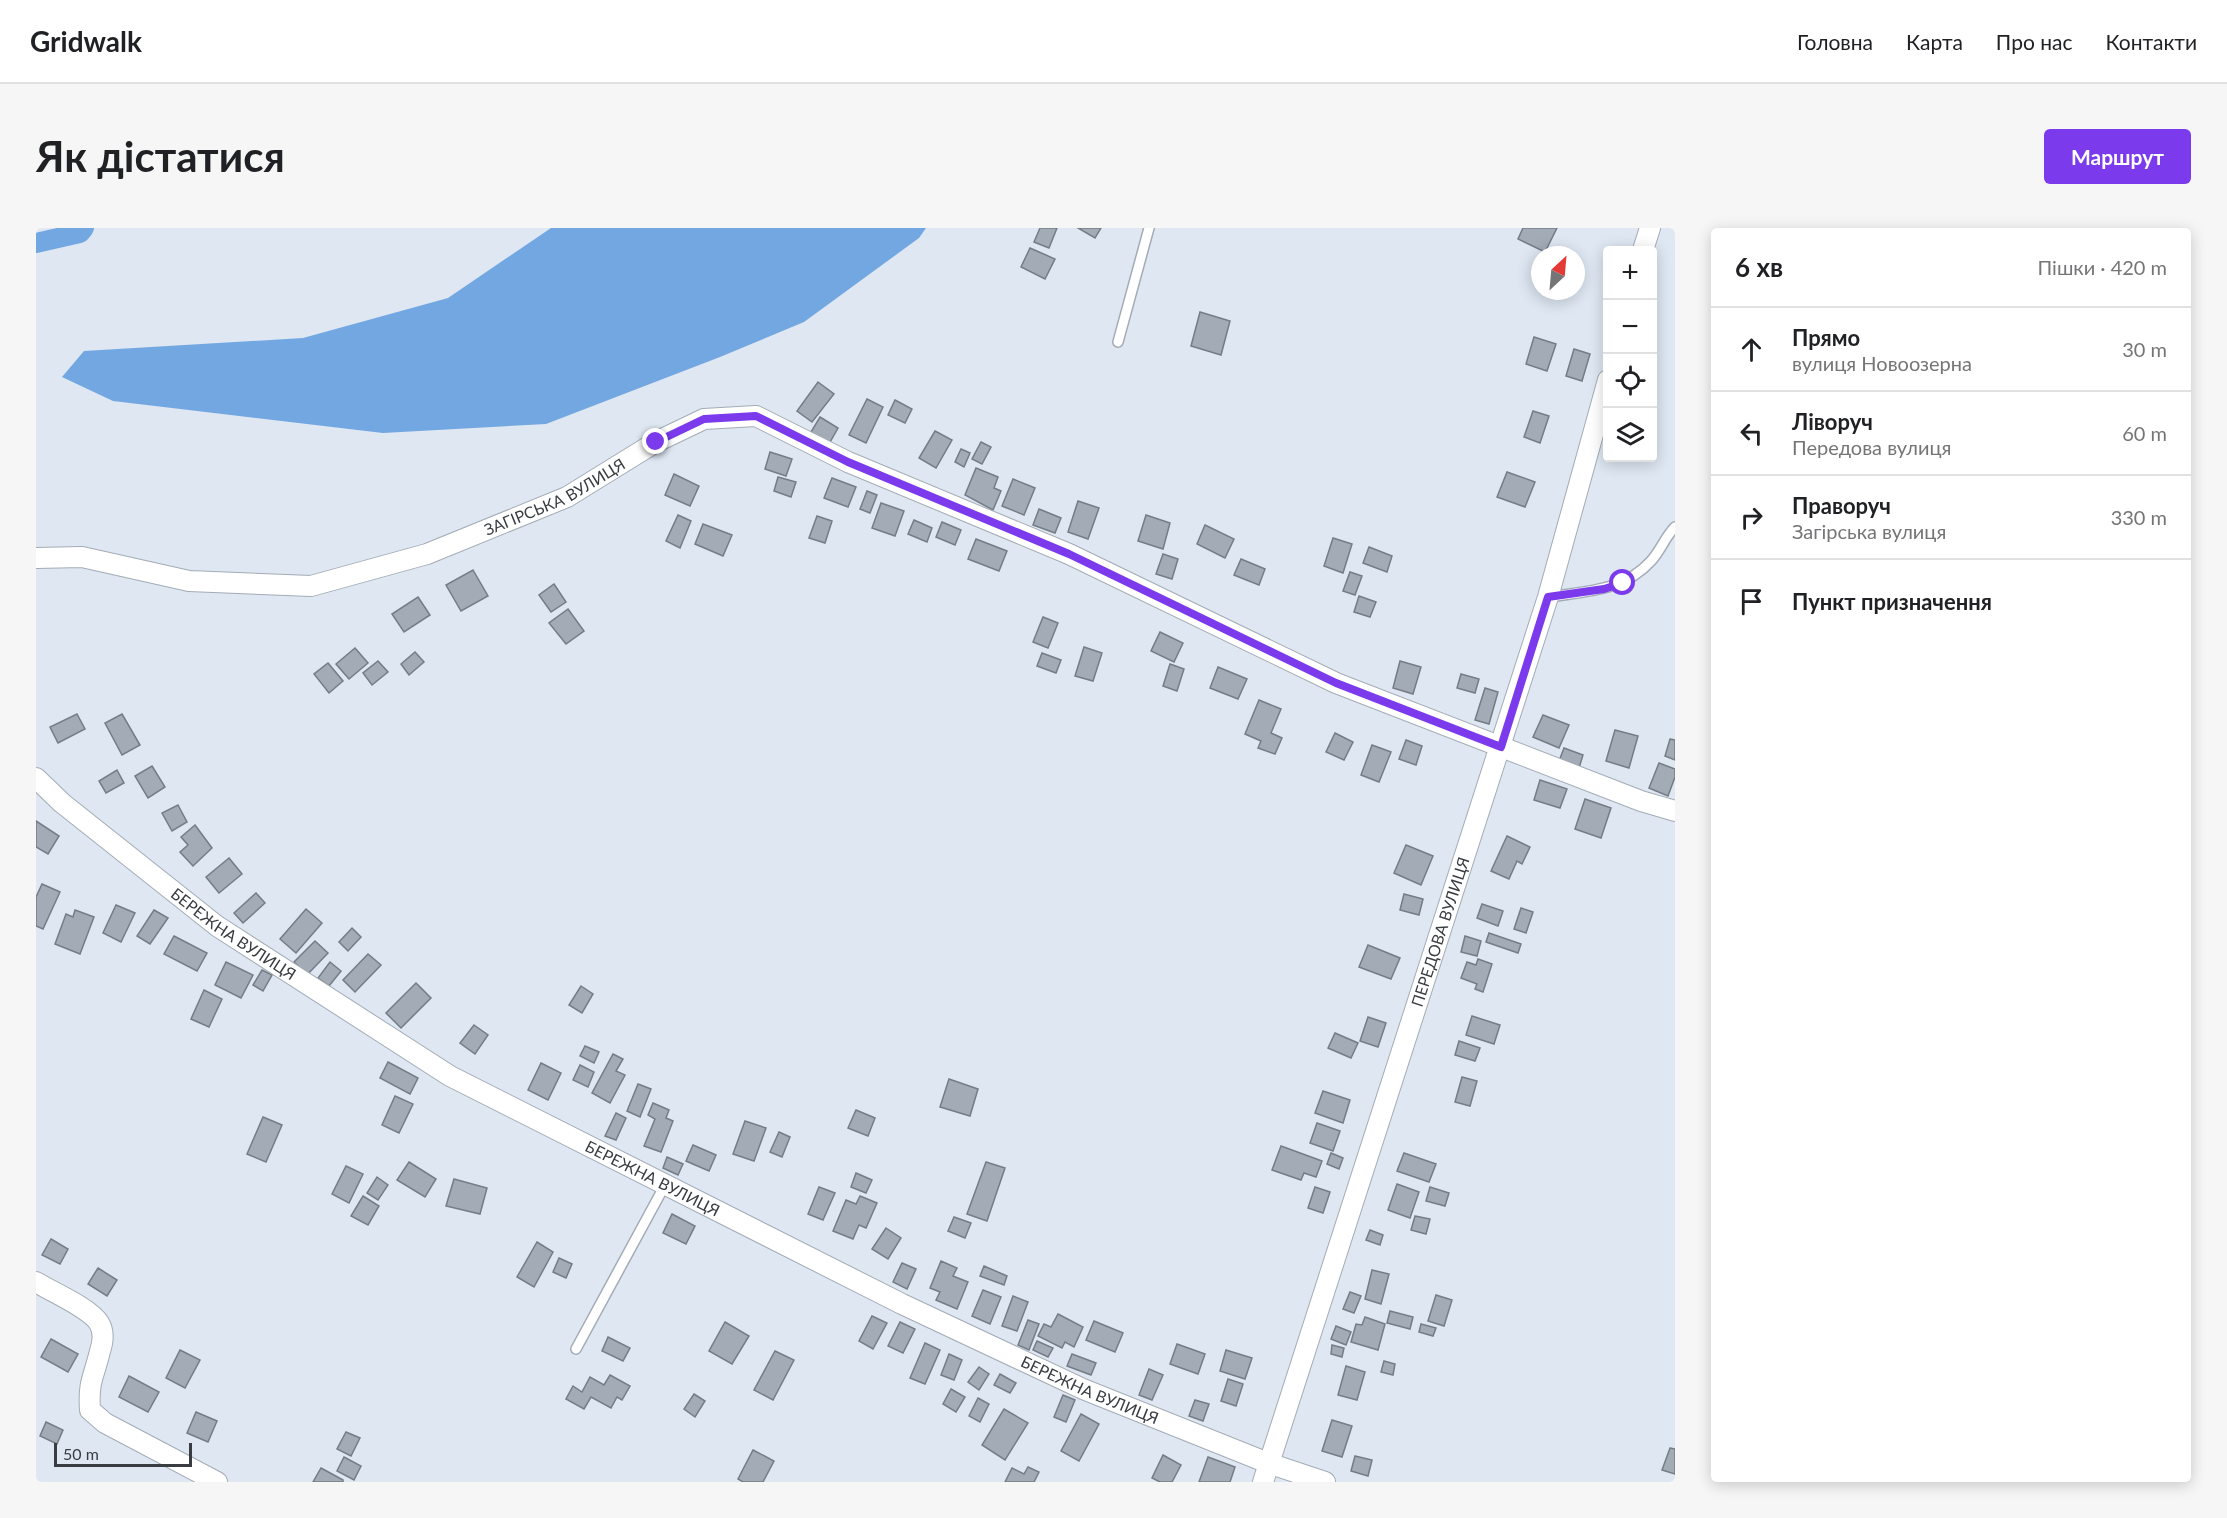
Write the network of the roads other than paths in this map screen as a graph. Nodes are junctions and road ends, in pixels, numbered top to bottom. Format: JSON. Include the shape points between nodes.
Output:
{"nodes":[{"id":1,"x":1149,"y":228,"type":"edge"},
{"id":2,"x":1650,"y":228,"type":"edge"},
{"id":3,"x":1644,"y":246,"type":"edge"},
{"id":4,"x":1118,"y":342,"type":"dead end"},
{"id":5,"x":1603,"y":398,"type":"edge"},
{"id":6,"x":1675,"y":527,"type":"edge"},
{"id":7,"x":36,"y":558,"type":"edge"},
{"id":8,"x":1548,"y":597,"type":"junction"},
{"id":9,"x":1501,"y":747,"type":"junction"},
{"id":10,"x":36,"y":778,"type":"edge"},
{"id":11,"x":1675,"y":811,"type":"edge"},
{"id":12,"x":665,"y":1185,"type":"junction"},
{"id":13,"x":36,"y":1282,"type":"edge"},
{"id":14,"x":576,"y":1349,"type":"dead end"},
{"id":15,"x":1265,"y":1473,"type":"edge"},
{"id":16,"x":217,"y":1482,"type":"edge"},
{"id":17,"x":1325,"y":1482,"type":"edge"}],
"edges":[{"from":1,"to":4,"type":"lane"},
{"from":2,"to":3,"type":"street"},
{"from":5,"to":8,"type":"street","name":"ПЕРЕДОВА ВУЛИЦЯ"},
{"from":6,"to":8,"type":"lane","via":[[1653,559],[1623,583]]},
{"from":7,"to":9,"type":"street","name":"ЗАГІРСЬКА ВУЛИЦЯ","via":[[82,557],[189,581],[311,586],[427,554],[567,497],[656,442],[704,419],[756,416],[848,462],[1069,554],[1336,683]]},
{"from":8,"to":9,"type":"street","name":"ПЕРЕДОВА ВУЛИЦЯ"},
{"from":9,"to":11,"type":"street","name":"ЗАГІРСЬКА ВУЛИЦЯ"},
{"from":9,"to":15,"type":"street","name":"ПЕРЕДОВА ВУЛИЦЯ"},
{"from":10,"to":12,"type":"street","name":"БЕРЕЖНА ВУЛИЦЯ","via":[[216,926],[450,1076]]},
{"from":12,"to":14,"type":"lane"},
{"from":12,"to":15,"type":"street","name":"БЕРЕЖНА ВУЛИЦЯ","via":[[902,1304]]},
{"from":13,"to":16,"type":"street","via":[[92,1315],[100,1324],[101,1350],[88,1385],[90,1410],[105,1423]]},
{"from":15,"to":17,"type":"street","name":"БЕРЕЖНА ВУЛИЦЯ"}]}
